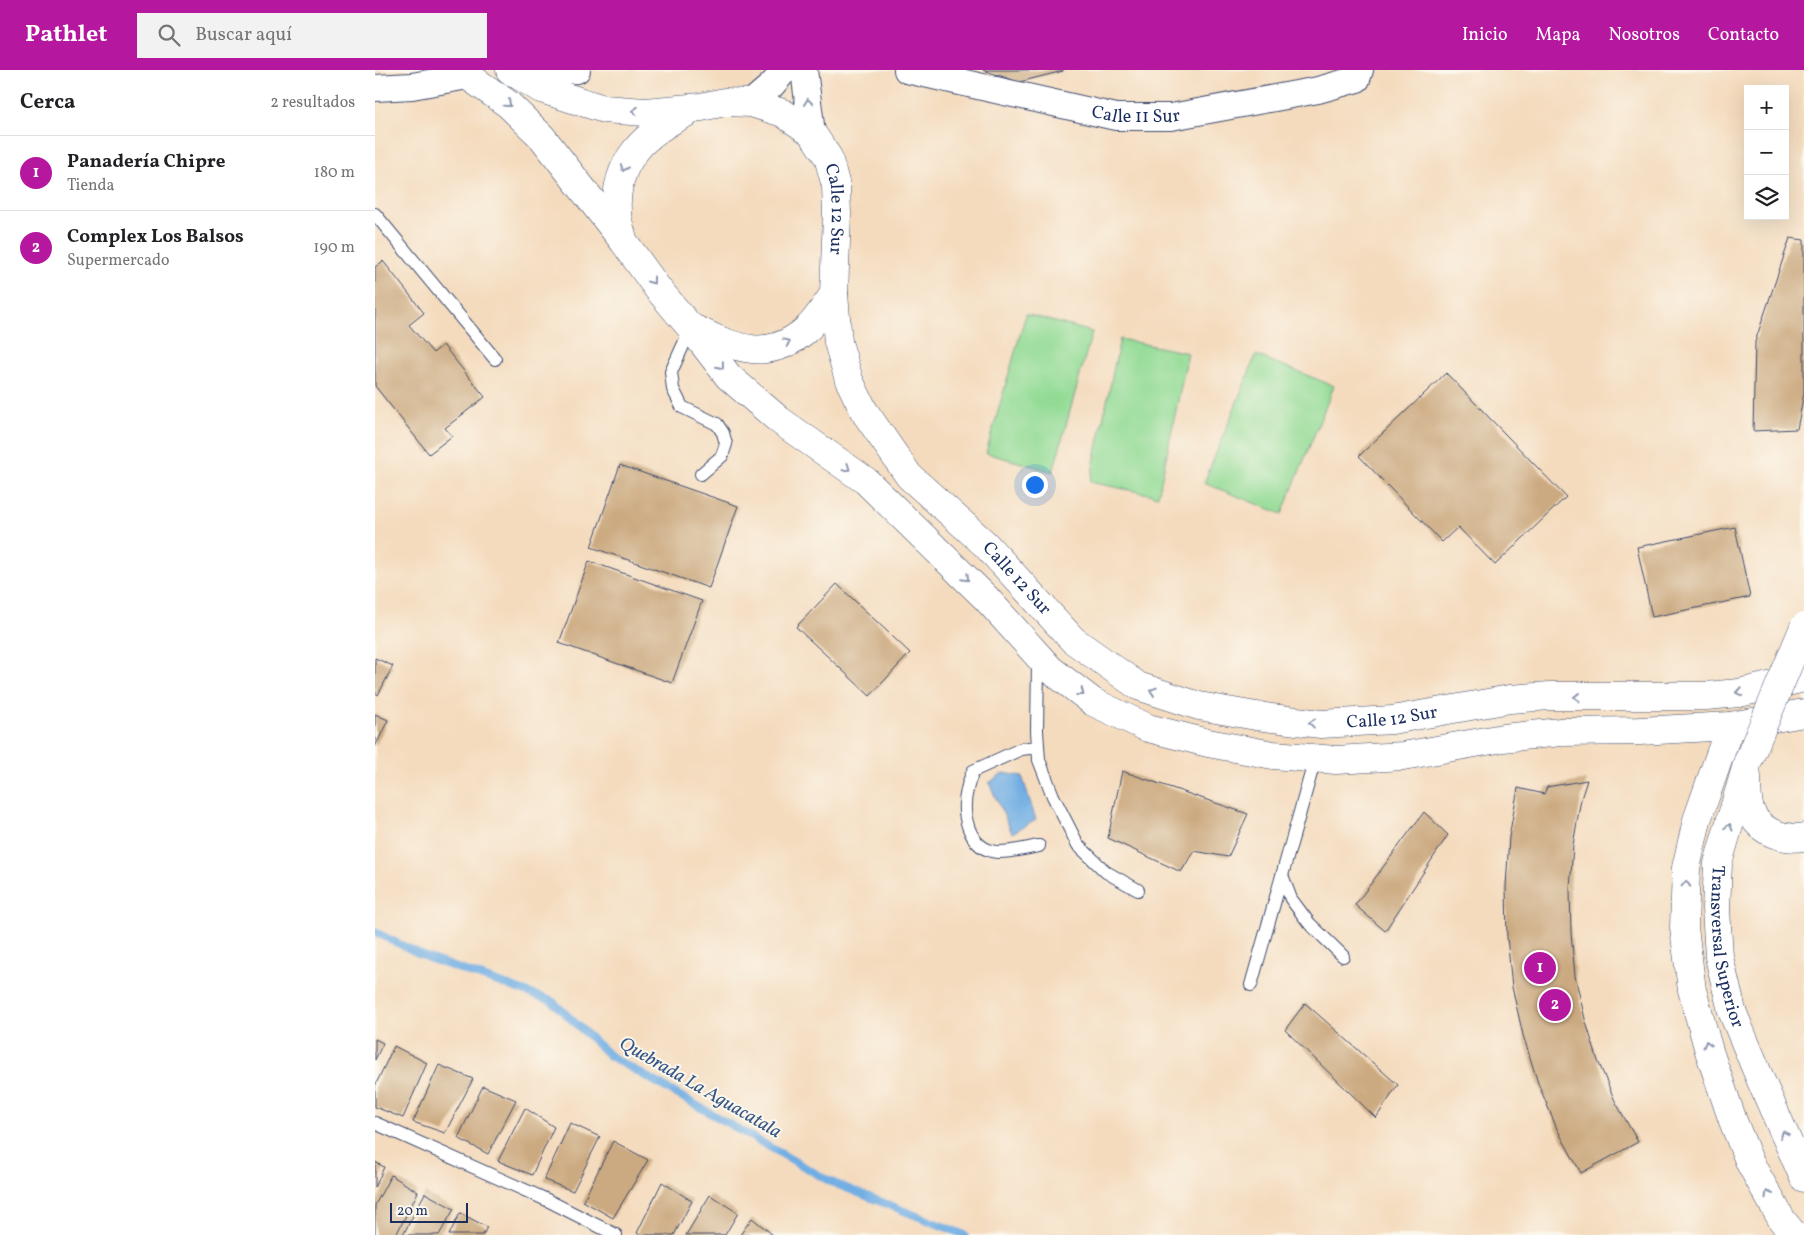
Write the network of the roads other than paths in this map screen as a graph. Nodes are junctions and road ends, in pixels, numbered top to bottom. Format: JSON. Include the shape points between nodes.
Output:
{"nodes":[{"id":1,"x":577,"y":70,"type":"edge"},
{"id":2,"x":785,"y":70,"type":"edge"},
{"id":3,"x":804,"y":70,"type":"edge"},
{"id":4,"x":907,"y":70,"type":"edge"},
{"id":5,"x":1360,"y":70,"type":"edge"},
{"id":6,"x":512,"y":72,"type":"edge"},
{"id":7,"x":466,"y":73,"type":"edge"},
{"id":8,"x":375,"y":88,"type":"edge"},
{"id":9,"x":751,"y":103,"type":"junction"},
{"id":10,"x":701,"y":107,"type":"junction"},
{"id":11,"x":811,"y":133,"type":"junction"},
{"id":12,"x":375,"y":214,"type":"edge"},
{"id":13,"x":624,"y":242,"type":"junction"},
{"id":14,"x":834,"y":294,"type":"junction"},
{"id":15,"x":691,"y":328,"type":"junction"},
{"id":16,"x":495,"y":359,"type":"dead end"},
{"id":17,"x":701,"y":474,"type":"dead end"},
{"id":18,"x":1804,"y":627,"type":"edge"},
{"id":19,"x":1038,"y":657,"type":"junction"},
{"id":20,"x":1804,"y":678,"type":"edge"},
{"id":21,"x":1804,"y":713,"type":"edge"},
{"id":22,"x":1731,"y":726,"type":"junction"},
{"id":23,"x":1038,"y":748,"type":"junction"},
{"id":24,"x":1315,"y":759,"type":"junction"},
{"id":25,"x":1748,"y":761,"type":"junction"},
{"id":26,"x":1804,"y":837,"type":"edge"},
{"id":27,"x":1039,"y":846,"type":"dead end"},
{"id":28,"x":1282,"y":875,"type":"junction"},
{"id":29,"x":1138,"y":890,"type":"dead end"},
{"id":30,"x":1343,"y":956,"type":"dead end"},
{"id":31,"x":1251,"y":985,"type":"dead end"},
{"id":32,"x":375,"y":1123,"type":"edge"},
{"id":33,"x":1804,"y":1178,"type":"edge"},
{"id":34,"x":617,"y":1235,"type":"edge"},
{"id":35,"x":1794,"y":1235,"type":"edge"}],
"edges":[{"from":1,"to":6,"type":"street"},
{"from":2,"to":9,"type":"street"},
{"from":11,"to":3,"type":"street","one_way":true},
{"from":4,"to":5,"type":"street","name":"Calle 11 Sur","via":[[1116,117],[1171,117],[1318,90],[1357,79]]},
{"from":10,"to":6,"type":"main road","name":"Calle 12 Sur","one_way":true,"via":[[645,112],[604,109],[541,89]]},
{"from":7,"to":8,"type":"street","via":[[412,86]]},
{"from":7,"to":13,"type":"main road","name":"Calle 12 Sur","one_way":true,"via":[[508,104],[542,137]]},
{"from":9,"to":10,"type":"main road","name":"Calle 12 Sur","via":[[725,102]]},
{"from":9,"to":11,"type":"main road","name":"Calle 12 Sur","via":[[783,113]]},
{"from":10,"to":13,"type":"main road","one_way":true,"via":[[665,123],[639,144],[625,164],[619,185],[617,213]]},
{"from":11,"to":14,"type":"main road","name":"Calle 12 Sur","via":[[828,157],[836,186]]},
{"from":12,"to":16,"type":"lane"},
{"from":13,"to":15,"type":"main road","name":"Calle 12 Sur","one_way":true},
{"from":15,"to":14,"type":"main road","one_way":true,"via":[[725,344],[748,350],[773,348],[791,341],[809,327]]},
{"from":20,"to":14,"type":"main road","name":"Calle 12 Sur","one_way":true,"via":[[1739,693],[1550,696],[1510,699],[1392,720],[1321,724],[1199,706],[1139,686],[1073,640],[985,544],[909,476],[864,411],[849,380],[838,342]]},
{"from":15,"to":17,"type":"lane","via":[[671,372],[673,389],[682,407],[717,424],[727,444],[722,456]]},
{"from":15,"to":19,"type":"main road","name":"Calle 12 Sur","one_way":true,"via":[[729,377],[779,420],[866,481],[986,598]]},
{"from":18,"to":25,"type":"main road","name":"Transversal Superior","bridge":true},
{"from":19,"to":23,"type":"lane"},
{"from":19,"to":24,"type":"main road","name":"Calle 12 Sur","one_way":true,"via":[[1093,702],[1148,728],[1273,755]]},
{"from":21,"to":22,"type":"main road","name":"Calle 12 Sur"},
{"from":22,"to":24,"type":"main road","name":"Calle 12 Sur","via":[[1561,732],[1503,738],[1403,756]]},
{"from":35,"to":22,"type":"main road","one_way":true,"via":[[1750,1163],[1733,1121],[1692,990],[1684,928],[1686,868],[1697,820]]},
{"from":23,"to":27,"type":"lane","via":[[1021,749],[973,771],[966,791],[966,820],[973,838],[983,848],[997,852]]},
{"from":23,"to":29,"type":"lane","via":[[1039,760],[1053,796],[1078,845],[1106,872]]},
{"from":24,"to":28,"type":"lane"},
{"from":25,"to":26,"type":"main road","via":[[1751,812],[1764,829],[1778,836]]},
{"from":33,"to":25,"type":"main road","name":"Transversal Superior","one_way":true,"via":[[1732,1011],[1719,957],[1718,863]]},
{"from":28,"to":30,"type":"lane","via":[[1291,900]]},
{"from":28,"to":31,"type":"lane"},
{"from":32,"to":34,"type":"lane"}]}
